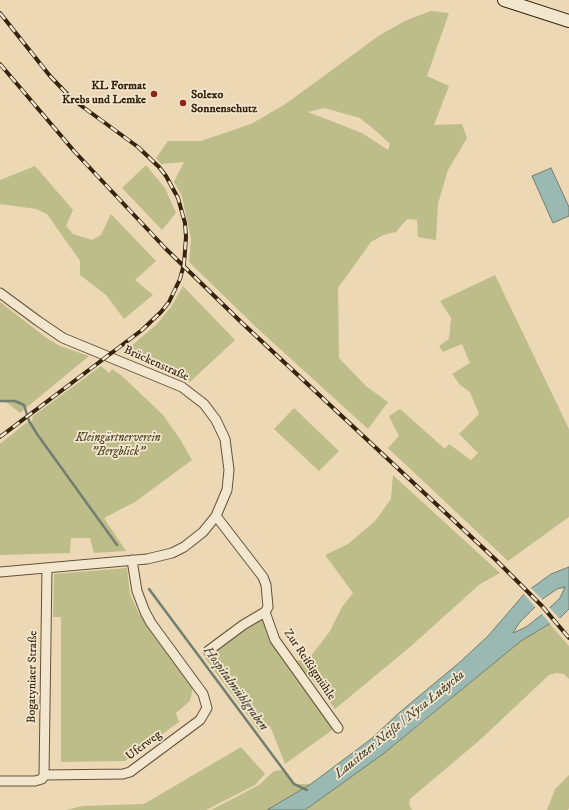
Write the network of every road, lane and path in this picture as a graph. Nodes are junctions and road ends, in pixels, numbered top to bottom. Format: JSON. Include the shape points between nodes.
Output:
{"nodes":[{"id":1,"x":504,"y":0,"type":"edge"},
{"id":2,"x":569,"y":21,"type":"edge"},
{"id":3,"x":0,"y":293,"type":"edge"},
{"id":4,"x":216,"y":516,"type":"junction"},
{"id":5,"x":132,"y":560,"type":"junction"},
{"id":6,"x":47,"y":568,"type":"junction"},
{"id":7,"x":0,"y":572,"type":"edge"},
{"id":8,"x":265,"y":612,"type":"junction"},
{"id":9,"x":208,"y":650,"type":"dead end"},
{"id":10,"x":338,"y":728,"type":"dead end"},
{"id":11,"x":44,"y":774,"type":"junction"},
{"id":12,"x":0,"y":781,"type":"edge"}],
"edges":[{"from":1,"to":2,"type":"main road"},
{"from":3,"to":4,"type":"street","name":"Brückenstraße","via":[[63,338],[182,387],[204,404],[221,429],[229,459],[227,490]]},
{"from":4,"to":5,"type":"street","name":"Brückenstraße","via":[[184,547],[159,556]]},
{"from":4,"to":8,"type":"street","name":"Zur Reißigmühle","via":[[262,577],[266,585],[268,607]]},
{"from":5,"to":6,"type":"street","name":"Brückenstraße"},
{"from":5,"to":11,"type":"street","name":"Uferweg","via":[[138,592],[148,617],[203,694],[207,708],[200,720],[130,772]]},
{"from":6,"to":7,"type":"street","name":"Brückenstraße"},
{"from":6,"to":11,"type":"street","name":"Bogatyniaer Straße"},
{"from":8,"to":9,"type":"street"},
{"from":8,"to":10,"type":"street","name":"Zur Reißigmühle","via":[[275,640]]},
{"from":11,"to":12,"type":"street","via":[[42,779],[35,781]]}]}
